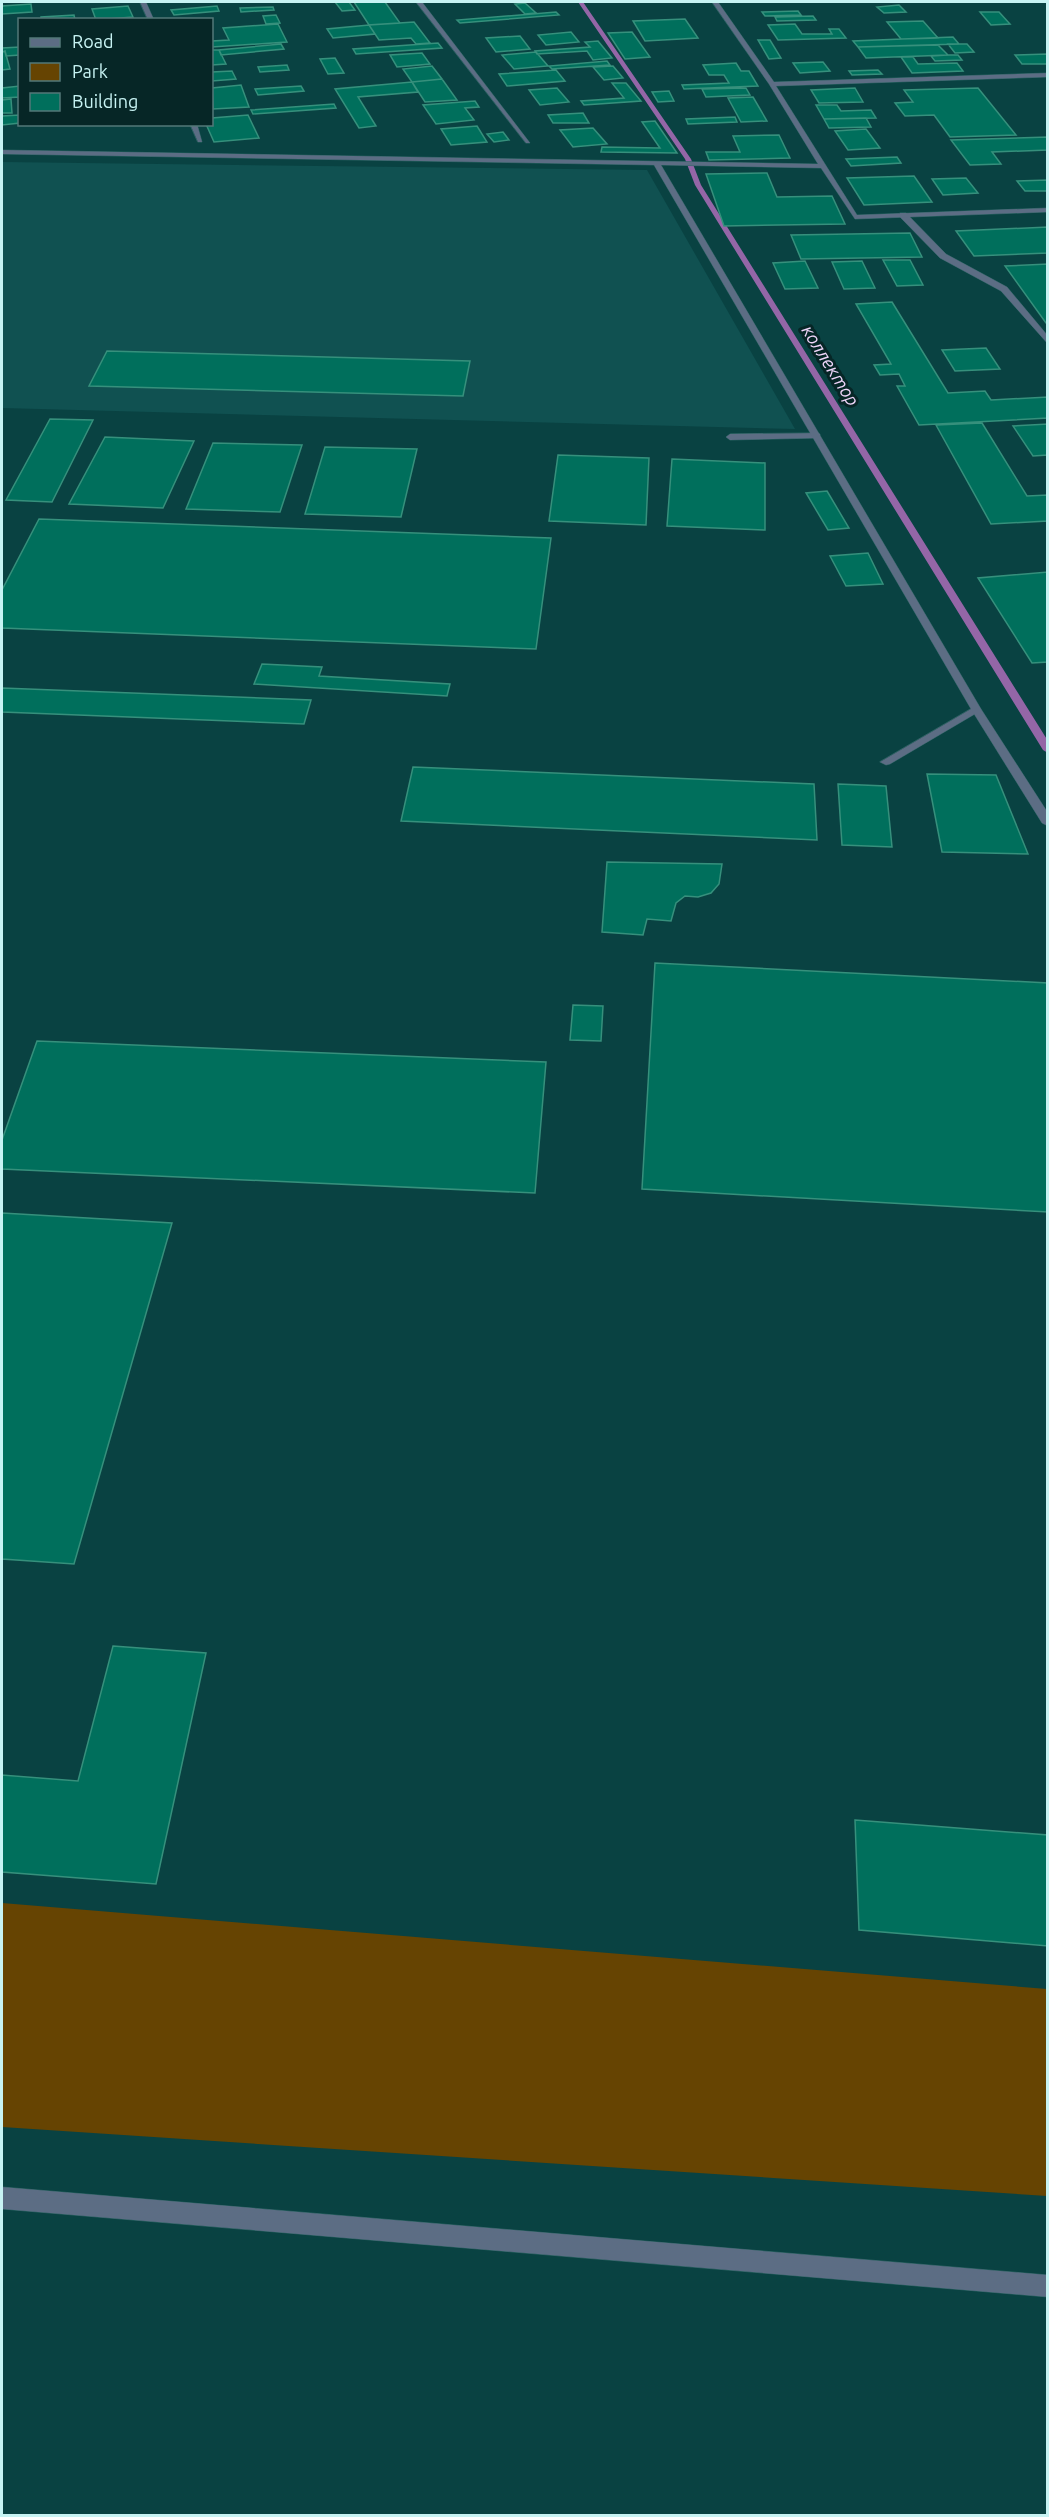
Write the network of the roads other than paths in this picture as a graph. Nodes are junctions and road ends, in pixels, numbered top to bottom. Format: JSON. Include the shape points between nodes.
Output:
{"nodes":[{"id":1,"x":143,"y":2,"type":"edge"},
{"id":2,"x":419,"y":2,"type":"edge"},
{"id":3,"x":715,"y":2,"type":"edge"},
{"id":4,"x":149,"y":18,"type":"edge"},
{"id":5,"x":1047,"y":75,"type":"edge"},
{"id":6,"x":772,"y":84,"type":"junction"},
{"id":7,"x":194,"y":126,"type":"edge"},
{"id":8,"x":200,"y":141,"type":"dead end"},
{"id":9,"x":528,"y":142,"type":"dead end"},
{"id":10,"x":2,"y":152,"type":"edge"},
{"id":11,"x":662,"y":164,"type":"junction"},
{"id":12,"x":821,"y":165,"type":"junction"},
{"id":13,"x":1047,"y":210,"type":"edge"},
{"id":14,"x":903,"y":215,"type":"junction"},
{"id":15,"x":1047,"y":342,"type":"edge"},
{"id":16,"x":817,"y":436,"type":"junction"},
{"id":17,"x":730,"y":437,"type":"dead end"},
{"id":18,"x":976,"y":709,"type":"junction"},
{"id":19,"x":886,"y":762,"type":"dead end"},
{"id":20,"x":1047,"y":823,"type":"edge"},
{"id":21,"x":2,"y":2198,"type":"edge"},
{"id":22,"x":1047,"y":2286,"type":"edge"}],
"edges":[{"from":1,"to":4,"type":"street"},
{"from":2,"to":9,"type":"street"},
{"from":3,"to":6,"type":"street"},
{"from":5,"to":6,"type":"street"},
{"from":6,"to":12,"type":"street"},
{"from":7,"to":8,"type":"street"},
{"from":10,"to":11,"type":"street"},
{"from":11,"to":12,"type":"street"},
{"from":11,"to":16,"type":"street"},
{"from":12,"to":14,"type":"street","via":[[855,217]]},
{"from":13,"to":14,"type":"street"},
{"from":14,"to":15,"type":"street","via":[[943,256],[1004,289]]},
{"from":16,"to":17,"type":"street"},
{"from":16,"to":18,"type":"street"},
{"from":18,"to":19,"type":"street"},
{"from":18,"to":20,"type":"street"},
{"from":21,"to":22,"type":"street"}]}
